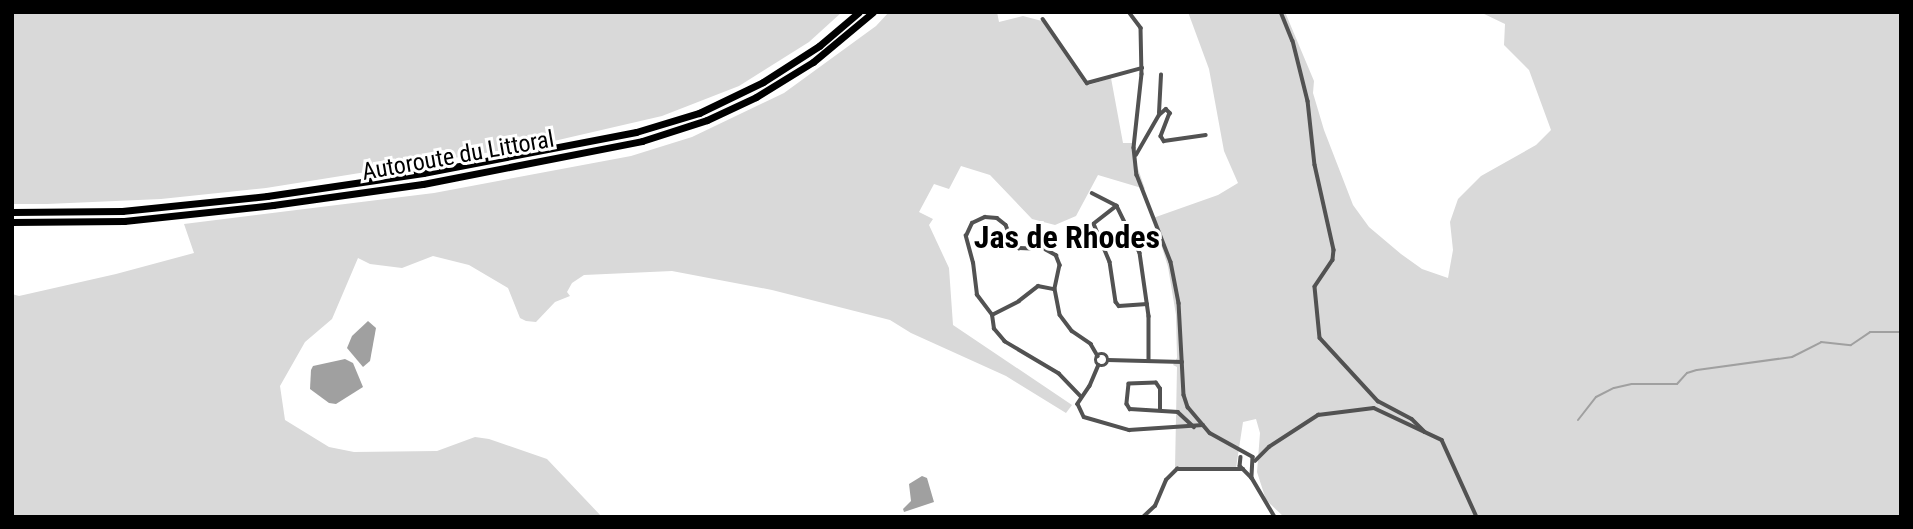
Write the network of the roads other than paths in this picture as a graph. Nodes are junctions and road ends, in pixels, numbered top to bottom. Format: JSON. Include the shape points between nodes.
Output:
{"nodes":[{"id":1,"x":859,"y":12,"type":"edge"},
{"id":2,"x":873,"y":12,"type":"edge"},
{"id":3,"x":1129,"y":12,"type":"edge"},
{"id":4,"x":1281,"y":12,"type":"edge"},
{"id":5,"x":1044,"y":19,"type":"dead end"},
{"id":6,"x":1142,"y":68,"type":"junction"},
{"id":7,"x":1161,"y":75,"type":"dead end"},
{"id":8,"x":1159,"y":115,"type":"junction"},
{"id":9,"x":1206,"y":135,"type":"dead end"},
{"id":10,"x":1135,"y":157,"type":"junction"},
{"id":11,"x":1092,"y":193,"type":"dead end"},
{"id":12,"x":1117,"y":206,"type":"junction"},
{"id":13,"x":12,"y":212,"type":"edge"},
{"id":14,"x":12,"y":222,"type":"edge"},
{"id":15,"x":1055,"y":289,"type":"junction"},
{"id":16,"x":1147,"y":304,"type":"junction"},
{"id":17,"x":992,"y":314,"type":"junction"},
{"id":18,"x":1098,"y":356,"type":"junction"},
{"id":19,"x":1108,"y":360,"type":"junction"},
{"id":20,"x":1149,"y":361,"type":"junction"},
{"id":21,"x":1182,"y":362,"type":"junction"},
{"id":22,"x":1099,"y":365,"type":"junction"},
{"id":23,"x":1082,"y":397,"type":"junction"},
{"id":24,"x":1160,"y":410,"type":"junction"},
{"id":25,"x":1393,"y":415,"type":"junction"},
{"id":26,"x":1407,"y":416,"type":"junction"},
{"id":27,"x":1413,"y":419,"type":"junction"},
{"id":28,"x":1203,"y":425,"type":"junction"},
{"id":29,"x":1409,"y":425,"type":"junction"},
{"id":30,"x":1194,"y":427,"type":"junction"},
{"id":31,"x":1425,"y":432,"type":"junction"},
{"id":32,"x":1237,"y":450,"type":"junction"},
{"id":33,"x":1247,"y":454,"type":"junction"},
{"id":34,"x":1241,"y":457,"type":"junction"},
{"id":35,"x":1254,"y":462,"type":"junction"},
{"id":36,"x":1239,"y":464,"type":"junction"},
{"id":37,"x":1235,"y":470,"type":"junction"},
{"id":38,"x":1244,"y":470,"type":"junction"},
{"id":39,"x":1252,"y":478,"type":"junction"},
{"id":40,"x":1143,"y":517,"type":"edge"},
{"id":41,"x":1275,"y":517,"type":"edge"},
{"id":42,"x":1477,"y":517,"type":"edge"}],
"edges":[{"from":1,"to":13,"type":"highway","name":"Autoroute du Littoral","via":[[811,52],[763,82],[699,113],[636,132],[447,169],[267,196],[122,211]]},
{"from":2,"to":14,"type":"highway","name":"Autoroute du Littoral","via":[[823,54],[765,92],[707,120],[642,141],[423,184],[273,205],[124,221]]},
{"from":3,"to":6,"type":"street","via":[[1141,28]]},
{"from":4,"to":26,"type":"street","via":[[1308,105],[1315,165],[1334,250],[1333,261],[1315,287],[1320,338],[1378,401]]},
{"from":5,"to":6,"type":"street","via":[[1084,82]]},
{"from":6,"to":10,"type":"street"},
{"from":7,"to":8,"type":"street"},
{"from":8,"to":9,"type":"street","via":[[1170,111],[1161,136],[1167,143],[1182,136]]},
{"from":8,"to":10,"type":"street"},
{"from":10,"to":21,"type":"street","via":[[1140,185],[1171,262]]},
{"from":11,"to":12,"type":"street"},
{"from":12,"to":16,"type":"street","via":[[1140,253]]},
{"from":12,"to":16,"type":"street","via":[[1094,224],[1110,262],[1116,302],[1119,306]]},
{"from":15,"to":17,"type":"street","via":[[1038,286]]},
{"from":15,"to":17,"type":"street","via":[[1060,270],[1056,255],[1045,249],[1019,248],[997,218],[977,220],[968,229],[966,242],[976,295]]},
{"from":15,"to":18,"type":"street","via":[[1065,324],[1091,344]]},
{"from":16,"to":20,"type":"street"},
{"from":17,"to":23,"type":"street","via":[[994,329],[1005,342],[1059,373]]},
{"from":18,"to":19,"type":"street","via":[[1104,354]]},
{"from":18,"to":22,"type":"street"},
{"from":19,"to":20,"type":"street"},
{"from":19,"to":22,"type":"street"},
{"from":20,"to":21,"type":"street"},
{"from":21,"to":28,"type":"street","via":[[1184,395]]},
{"from":22,"to":23,"type":"street"},
{"from":23,"to":30,"type":"street","via":[[1078,409],[1082,415],[1122,429]]},
{"from":24,"to":24,"type":"street","via":[[1130,409],[1126,404],[1129,384],[1156,383]]},
{"from":24,"to":30,"type":"street","via":[[1178,412]]},
{"from":25,"to":26,"type":"street"},
{"from":25,"to":29,"type":"street"},
{"from":25,"to":35,"type":"street","via":[[1373,408],[1321,414]]},
{"from":26,"to":27,"type":"street"},
{"from":27,"to":29,"type":"street","via":[[1414,424]]},
{"from":27,"to":31,"type":"street"},
{"from":28,"to":30,"type":"street"},
{"from":28,"to":32,"type":"street"},
{"from":29,"to":31,"type":"street"},
{"from":31,"to":42,"type":"street","via":[[1446,446]]},
{"from":32,"to":33,"type":"street"},
{"from":32,"to":34,"type":"street"},
{"from":33,"to":34,"type":"street"},
{"from":33,"to":35,"type":"street"},
{"from":34,"to":36,"type":"street"},
{"from":35,"to":38,"type":"street"},
{"from":35,"to":39,"type":"street"},
{"from":36,"to":37,"type":"street"},
{"from":36,"to":38,"type":"street"},
{"from":37,"to":38,"type":"street"},
{"from":37,"to":40,"type":"street","via":[[1182,468],[1166,480],[1155,506]]},
{"from":38,"to":39,"type":"street"},
{"from":39,"to":41,"type":"street"}]}
